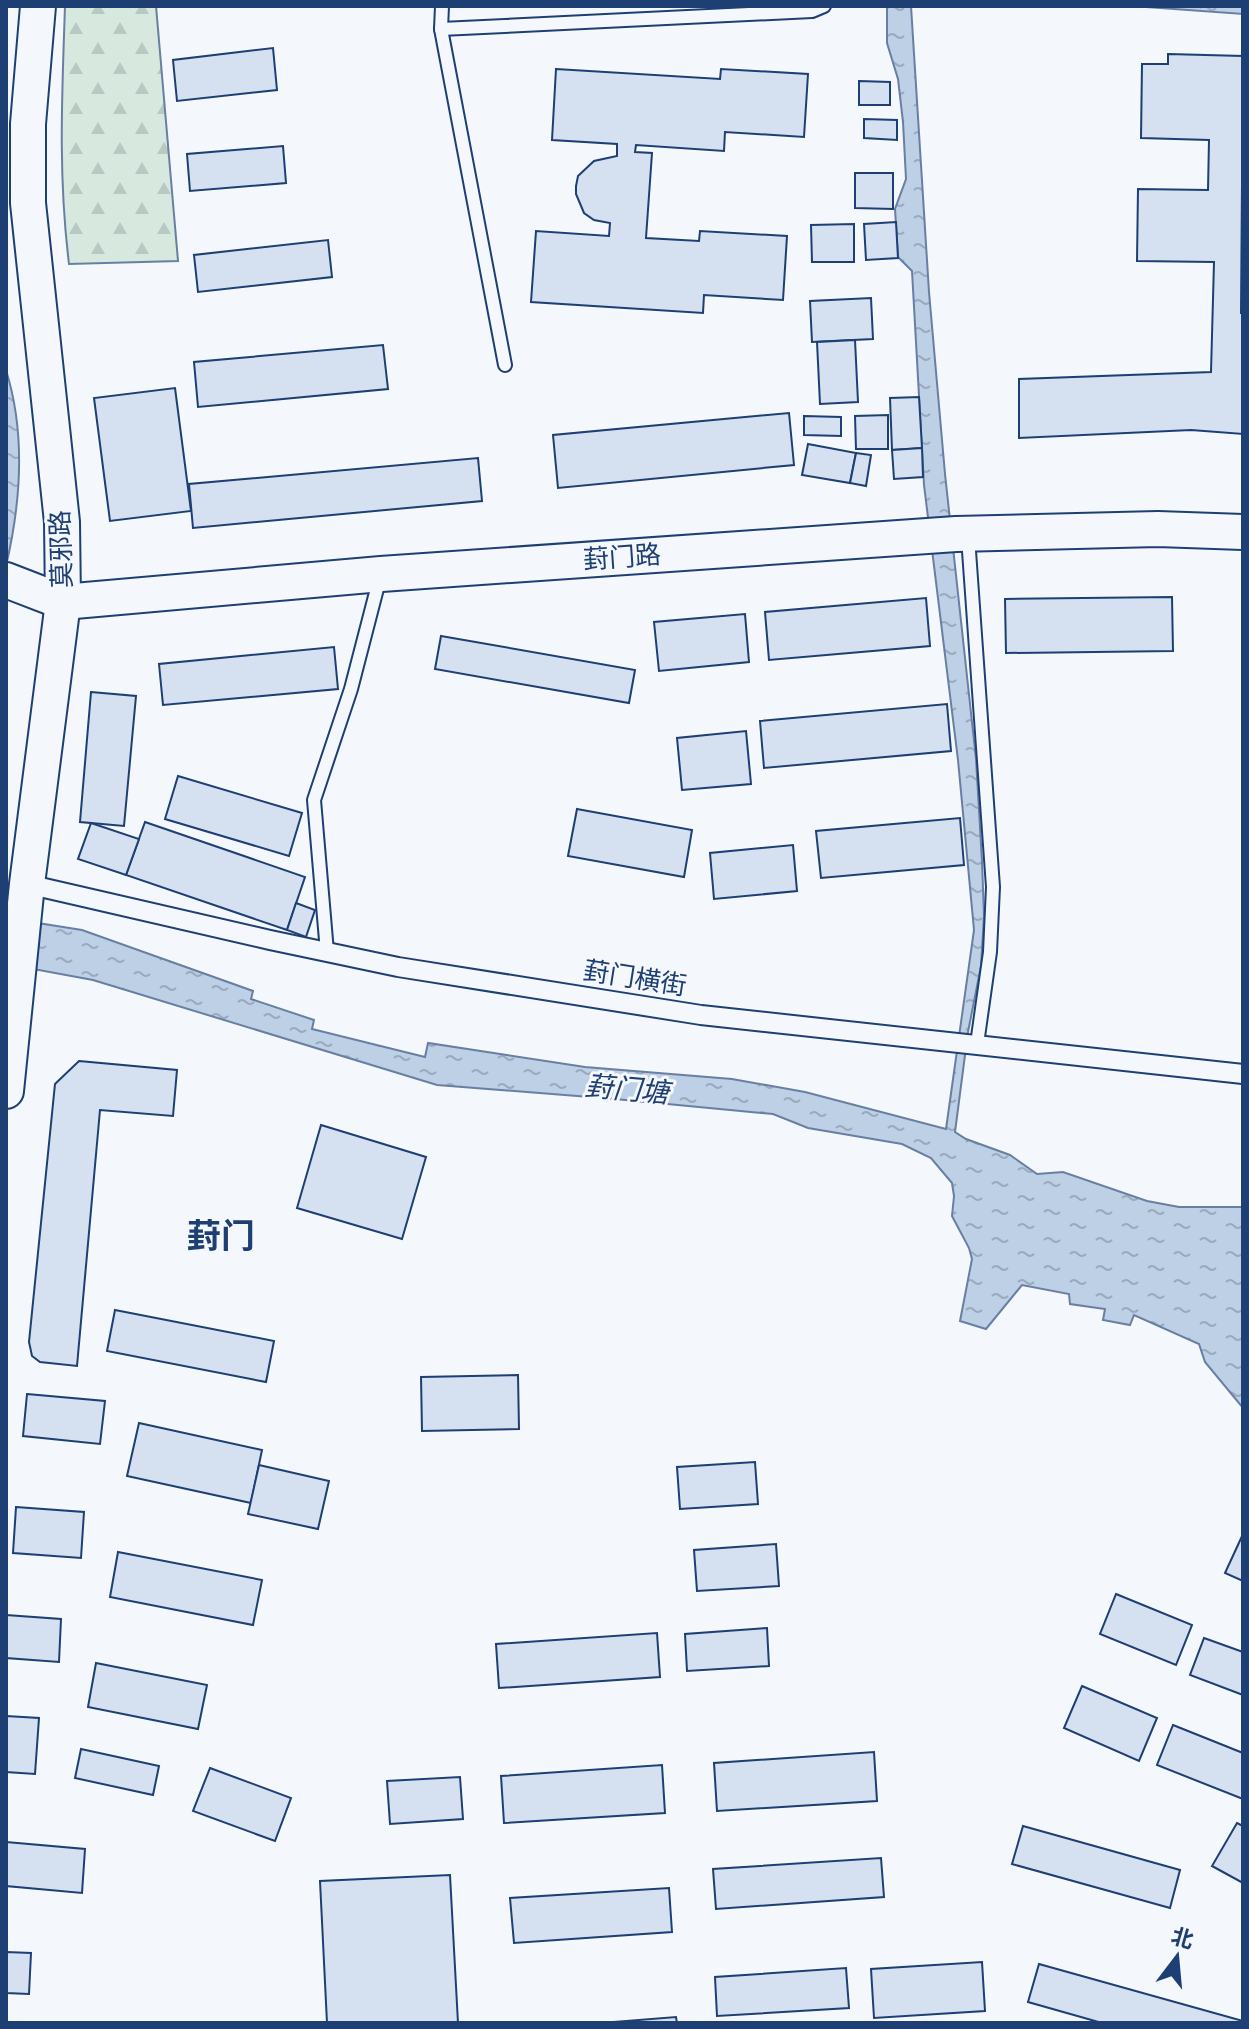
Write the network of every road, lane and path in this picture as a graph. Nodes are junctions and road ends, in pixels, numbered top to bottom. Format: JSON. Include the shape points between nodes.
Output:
{"nodes":[{"id":1,"x":38,"y":6,"type":"edge"},
{"id":2,"x":442,"y":6,"type":"edge"},
{"id":3,"x":824,"y":6,"type":"edge"},
{"id":4,"x":441,"y":29,"type":"junction"},
{"id":5,"x":505,"y":365,"type":"dead end"},
{"id":6,"x":1243,"y":532,"type":"edge"},
{"id":7,"x":962,"y":534,"type":"junction"},
{"id":8,"x":381,"y":574,"type":"junction"},
{"id":9,"x":9,"y":581,"type":"edge"},
{"id":10,"x":63,"y":602,"type":"junction"},
{"id":11,"x":26,"y":895,"type":"junction"},
{"id":12,"x":327,"y":952,"type":"junction"},
{"id":13,"x":975,"y":1044,"type":"junction"},
{"id":14,"x":1243,"y":1074,"type":"edge"},
{"id":15,"x":6,"y":1091,"type":"edge"}],
"edges":[{"from":1,"to":10,"type":"main road","name":"莫邪路","via":[[28,124],[28,203],[62,522]]},
{"from":2,"to":4,"type":"lane"},
{"from":3,"to":4,"type":"lane","via":[[812,11]]},
{"from":4,"to":5,"type":"lane"},
{"from":6,"to":7,"type":"main road","name":"葑门路"},
{"from":7,"to":8,"type":"main road","name":"葑门路"},
{"from":7,"to":13,"type":"lane","via":[[993,887],[990,952]]},
{"from":8,"to":10,"type":"main road","name":"葑门路"},
{"from":8,"to":12,"type":"lane","via":[[314,800]]},
{"from":9,"to":10,"type":"main road","name":"葑门路"},
{"from":10,"to":11,"type":"main road","name":"莫邪路"},
{"from":11,"to":12,"type":"street","name":"葑门横街"},
{"from":11,"to":15,"type":"main road","name":"莫邪路"},
{"from":12,"to":13,"type":"street","name":"葑门横街","via":[[701,1015]]},
{"from":13,"to":14,"type":"street","name":"葑门横街"}]}
